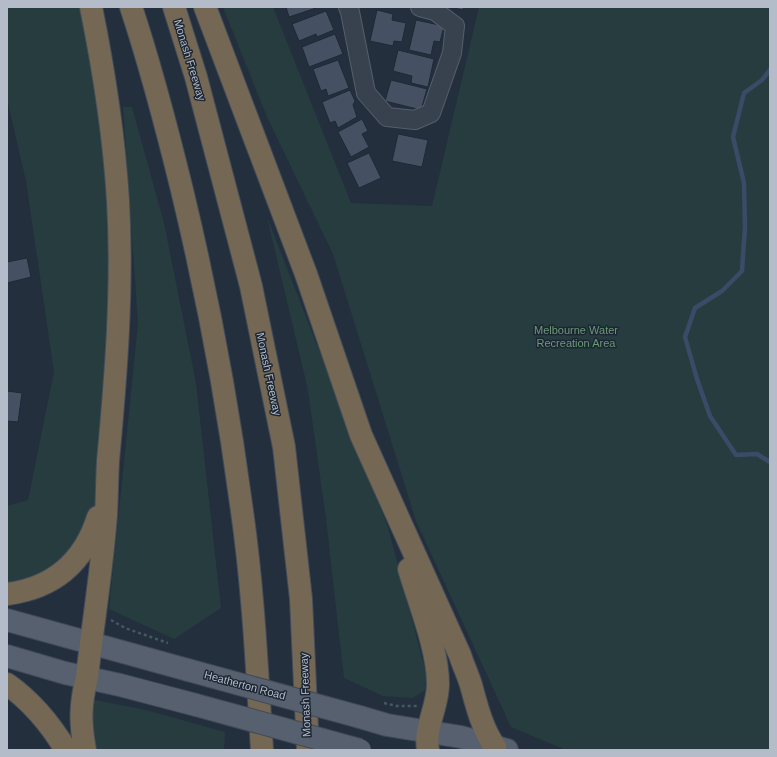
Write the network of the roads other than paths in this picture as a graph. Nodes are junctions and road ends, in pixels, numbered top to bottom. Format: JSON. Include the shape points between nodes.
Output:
{"nodes":[{"id":1,"x":91,"y":7,"type":"edge"},
{"id":2,"x":131,"y":7,"type":"edge"},
{"id":3,"x":174,"y":7,"type":"edge"},
{"id":4,"x":205,"y":7,"type":"edge"},
{"id":5,"x":420,"y":7,"type":"edge"},
{"id":6,"x":354,"y":9,"type":"edge"},
{"id":7,"x":107,"y":478,"type":"junction"},
{"id":8,"x":385,"y":491,"type":"junction"},
{"id":9,"x":7,"y":594,"type":"edge"},
{"id":10,"x":7,"y":620,"type":"edge"},
{"id":11,"x":91,"y":643,"type":"junction"},
{"id":12,"x":7,"y":656,"type":"edge"},
{"id":13,"x":87,"y":677,"type":"junction"},
{"id":14,"x":7,"y":684,"type":"edge"},
{"id":15,"x":427,"y":741,"type":"edge"},
{"id":16,"x":501,"y":748,"type":"edge"},
{"id":17,"x":66,"y":750,"type":"edge"},
{"id":18,"x":85,"y":750,"type":"edge"},
{"id":19,"x":262,"y":750,"type":"edge"},
{"id":20,"x":308,"y":750,"type":"edge"},
{"id":21,"x":360,"y":750,"type":"edge"}],
"edges":[{"from":1,"to":7,"type":"highway","via":[[110,119],[119,247],[119,331]]},
{"from":2,"to":19,"type":"highway","via":[[165,122],[198,255],[220,368],[242,505],[254,619]]},
{"from":3,"to":20,"type":"highway","name":"Monash Freeway","via":[[196,77],[252,286],[284,447],[301,599]]},
{"from":4,"to":8,"type":"highway","via":[[306,274],[361,435]]},
{"from":5,"to":6,"type":"lane","via":[[435,11],[455,26],[452,52],[431,113],[415,120],[386,117],[366,93]]},
{"from":7,"to":9,"type":"highway","via":[[94,531],[88,544],[72,564],[33,588]]},
{"from":7,"to":11,"type":"highway","via":[[106,515]]},
{"from":8,"to":15,"type":"highway","via":[[438,673],[438,687]]},
{"from":8,"to":16,"type":"highway","via":[[460,655],[487,736]]},
{"from":10,"to":11,"type":"main road","name":"Heatherton Road"},
{"from":11,"to":13,"type":"highway"},
{"from":11,"to":15,"type":"main road","name":"Heatherton Road","bridge":true,"via":[[360,717]]},
{"from":12,"to":13,"type":"main road"},
{"from":13,"to":18,"type":"highway","via":[[81,715]]},
{"from":13,"to":21,"type":"main road","bridge":true},
{"from":14,"to":17,"type":"highway","via":[[32,705]]},
{"from":15,"to":16,"type":"main road","name":"Heatherton Road","via":[[461,738]]}]}
